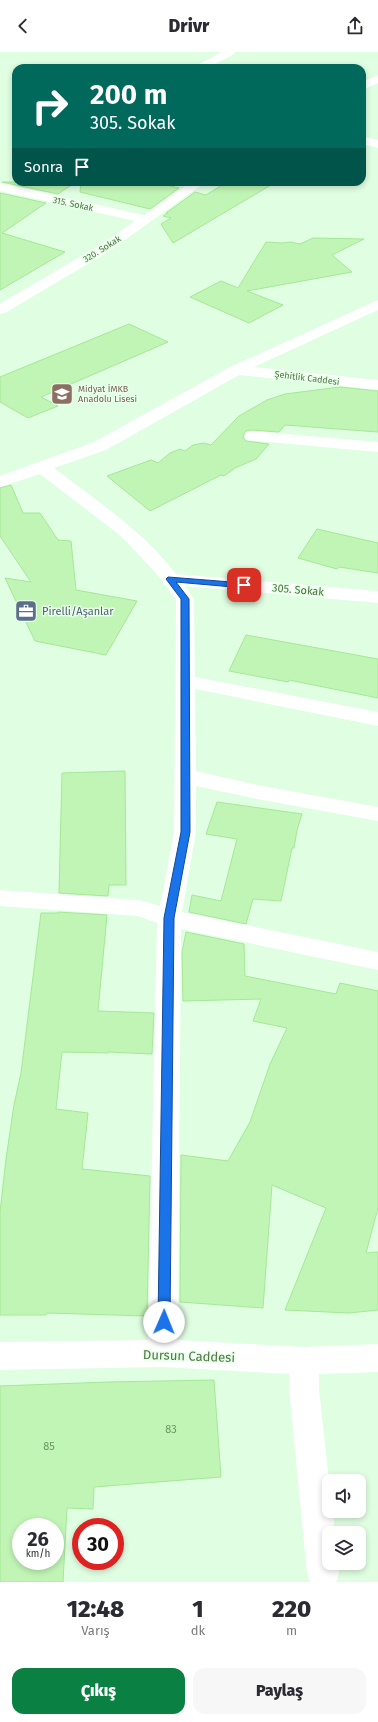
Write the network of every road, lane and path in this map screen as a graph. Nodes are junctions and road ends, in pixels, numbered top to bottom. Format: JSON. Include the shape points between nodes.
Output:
{"nodes":[{"id":1,"x":230,"y":52,"type":"edge"},
{"id":2,"x":206,"y":64,"type":"edge"},
{"id":3,"x":366,"y":141,"type":"edge"},
{"id":4,"x":378,"y":144,"type":"edge"},
{"id":5,"x":194,"y":186,"type":"edge"},
{"id":6,"x":0,"y":188,"type":"edge"},
{"id":7,"x":146,"y":219,"type":"junction"},
{"id":8,"x":378,"y":304,"type":"edge"},
{"id":9,"x":0,"y":310,"type":"edge"},
{"id":10,"x":236,"y":370,"type":"junction"},
{"id":11,"x":378,"y":385,"type":"edge"},
{"id":12,"x":252,"y":436,"type":"dead end"},
{"id":13,"x":378,"y":447,"type":"edge"},
{"id":14,"x":43,"y":468,"type":"junction"},
{"id":15,"x":0,"y":482,"type":"edge"},
{"id":16,"x":170,"y":579,"type":"junction"},
{"id":17,"x":378,"y":597,"type":"edge"},
{"id":18,"x":185,"y":681,"type":"junction"},
{"id":19,"x":378,"y":719,"type":"edge"},
{"id":20,"x":184,"y":776,"type":"junction"},
{"id":21,"x":378,"y":814,"type":"edge"},
{"id":22,"x":0,"y":898,"type":"edge"},
{"id":23,"x":169,"y":918,"type":"junction"},
{"id":24,"x":378,"y":961,"type":"edge"},
{"id":25,"x":164,"y":1353,"type":"junction"},
{"id":26,"x":0,"y":1356,"type":"edge"},
{"id":27,"x":378,"y":1358,"type":"edge"},
{"id":28,"x":304,"y":1361,"type":"junction"},
{"id":29,"x":323,"y":1573,"type":"dead end"}],
"edges":[{"from":1,"to":2,"type":"street"},
{"from":3,"to":4,"type":"street"},
{"from":5,"to":7,"type":"street","name":"320. Sokak"},
{"from":6,"to":7,"type":"street","name":"315. Sokak"},
{"from":7,"to":9,"type":"street","name":"320. Sokak","via":[[103,249]]},
{"from":8,"to":10,"type":"street"},
{"from":10,"to":11,"type":"street","name":"Şehitlik Caddesi"},
{"from":10,"to":14,"type":"street","via":[[100,446]]},
{"from":12,"to":13,"type":"street"},
{"from":14,"to":15,"type":"street"},
{"from":14,"to":16,"type":"street","via":[[127,532]]},
{"from":16,"to":17,"type":"street","name":"305. Sokak"},
{"from":16,"to":18,"type":"street","via":[[185,599]]},
{"from":18,"to":19,"type":"street"},
{"from":18,"to":20,"type":"street"},
{"from":20,"to":21,"type":"street"},
{"from":20,"to":23,"type":"street","via":[[185,832]]},
{"from":22,"to":23,"type":"street","via":[[139,908]]},
{"from":23,"to":24,"type":"street"},
{"from":23,"to":25,"type":"street"},
{"from":25,"to":26,"type":"street","name":"Dursun Caddesi"},
{"from":25,"to":28,"type":"street","name":"Dursun Caddesi"},
{"from":27,"to":28,"type":"street","name":"Dursun Caddesi"},
{"from":28,"to":29,"type":"street","via":[[304,1390]]}]}
